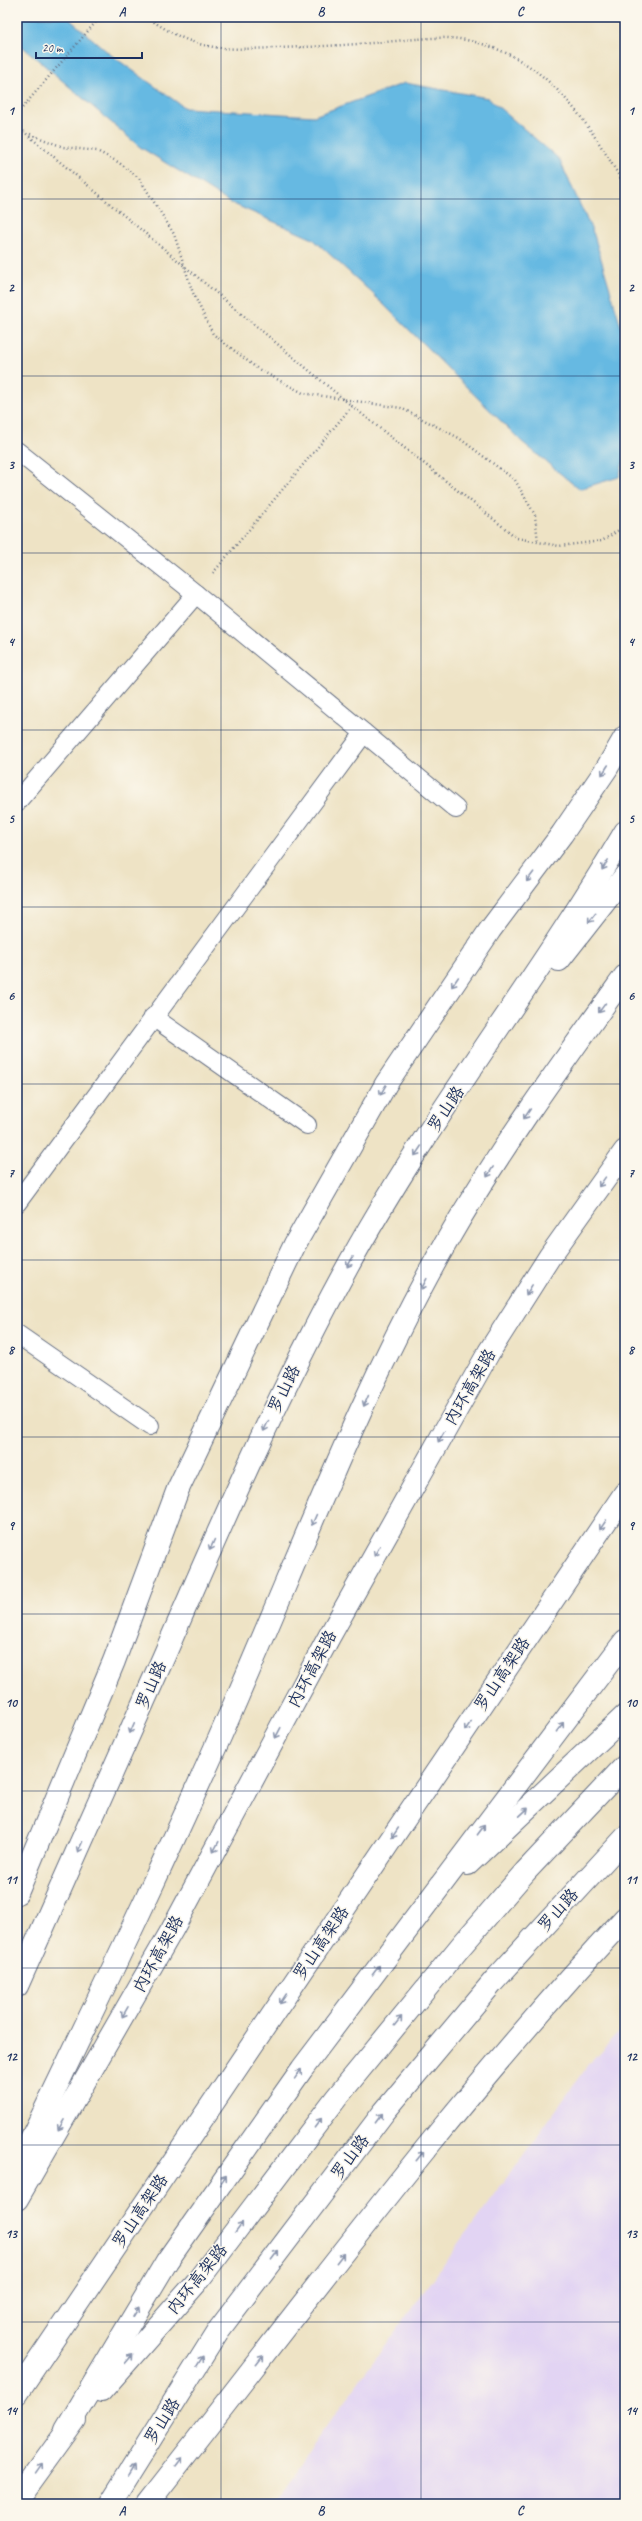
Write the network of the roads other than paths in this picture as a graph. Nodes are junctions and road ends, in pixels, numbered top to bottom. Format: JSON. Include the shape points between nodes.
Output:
{"nodes":[{"id":1,"x":17,"y":451,"type":"edge"},
{"id":2,"x":196,"y":594,"type":"junction"},
{"id":3,"x":364,"y":733,"type":"junction"},
{"id":4,"x":625,"y":737,"type":"edge"},
{"id":5,"x":17,"y":802,"type":"edge"},
{"id":6,"x":456,"y":809,"type":"dead end"},
{"id":7,"x":625,"y":832,"type":"edge"},
{"id":8,"x":625,"y":876,"type":"edge"},
{"id":9,"x":625,"y":976,"type":"edge"},
{"id":10,"x":154,"y":1017,"type":"junction"},
{"id":11,"x":471,"y":1072,"type":"junction"},
{"id":12,"x":307,"y":1125,"type":"dead end"},
{"id":13,"x":625,"y":1151,"type":"edge"},
{"id":14,"x":17,"y":1202,"type":"edge"},
{"id":15,"x":17,"y":1334,"type":"edge"},
{"id":16,"x":150,"y":1426,"type":"dead end"},
{"id":17,"x":625,"y":1493,"type":"edge"},
{"id":18,"x":625,"y":1641,"type":"edge"},
{"id":19,"x":625,"y":1716,"type":"edge"},
{"id":20,"x":625,"y":1766,"type":"edge"},
{"id":21,"x":625,"y":1838,"type":"edge"},
{"id":22,"x":17,"y":1893,"type":"edge"},
{"id":23,"x":424,"y":1906,"type":"junction"},
{"id":24,"x":625,"y":1918,"type":"edge"},
{"id":25,"x":17,"y":1986,"type":"edge"},
{"id":26,"x":17,"y":2168,"type":"edge"},
{"id":27,"x":17,"y":2199,"type":"edge"},
{"id":28,"x":17,"y":2393,"type":"edge"},
{"id":29,"x":66,"y":2430,"type":"junction"},
{"id":30,"x":17,"y":2500,"type":"edge"},
{"id":31,"x":110,"y":2504,"type":"edge"},
{"id":32,"x":146,"y":2504,"type":"edge"}],
"edges":[{"from":1,"to":2,"type":"lane"},
{"from":2,"to":3,"type":"lane"},
{"from":2,"to":5,"type":"lane"},
{"from":3,"to":6,"type":"lane"},
{"from":3,"to":10,"type":"lane"},
{"from":4,"to":22,"type":"main road","one_way":true,"via":[[562,834],[490,930],[386,1084],[295,1244],[178,1489],[114,1661]]},
{"from":7,"to":11,"type":"main road","name":"罗山路","one_way":true},
{"from":8,"to":11,"type":"main road","one_way":true},
{"from":9,"to":26,"type":"main road","one_way":true,"via":[[510,1139],[449,1238],[409,1312],[370,1392],[139,1915]]},
{"from":10,"to":12,"type":"lane"},
{"from":10,"to":14,"type":"lane"},
{"from":11,"to":25,"type":"main road","name":"罗山路","one_way":true,"via":[[393,1188],[295,1366],[235,1494]]},
{"from":13,"to":27,"type":"main road","name":"内环高架路","one_way":true,"via":[[550,1256],[489,1352],[329,1636],[172,1930]]},
{"from":15,"to":16,"type":"lane"},
{"from":17,"to":28,"type":"main road","name":"罗山高架路","one_way":true},
{"from":23,"to":18,"type":"main road","one_way":true},
{"from":23,"to":19,"type":"main road","one_way":true},
{"from":29,"to":20,"type":"main road","name":"内环高架路","one_way":true,"via":[[196,2283],[337,2097],[461,1946],[525,1872]]},
{"from":31,"to":21,"type":"main road","name":"罗山路","one_way":true,"via":[[218,2331],[384,2112],[493,1982]]},
{"from":29,"to":23,"type":"main road","one_way":true,"via":[[167,2261],[302,2069]]},
{"from":32,"to":24,"type":"main road","one_way":true,"via":[[506,2051]]},
{"from":30,"to":29,"type":"main road","name":"内环高架路","one_way":true}]}
